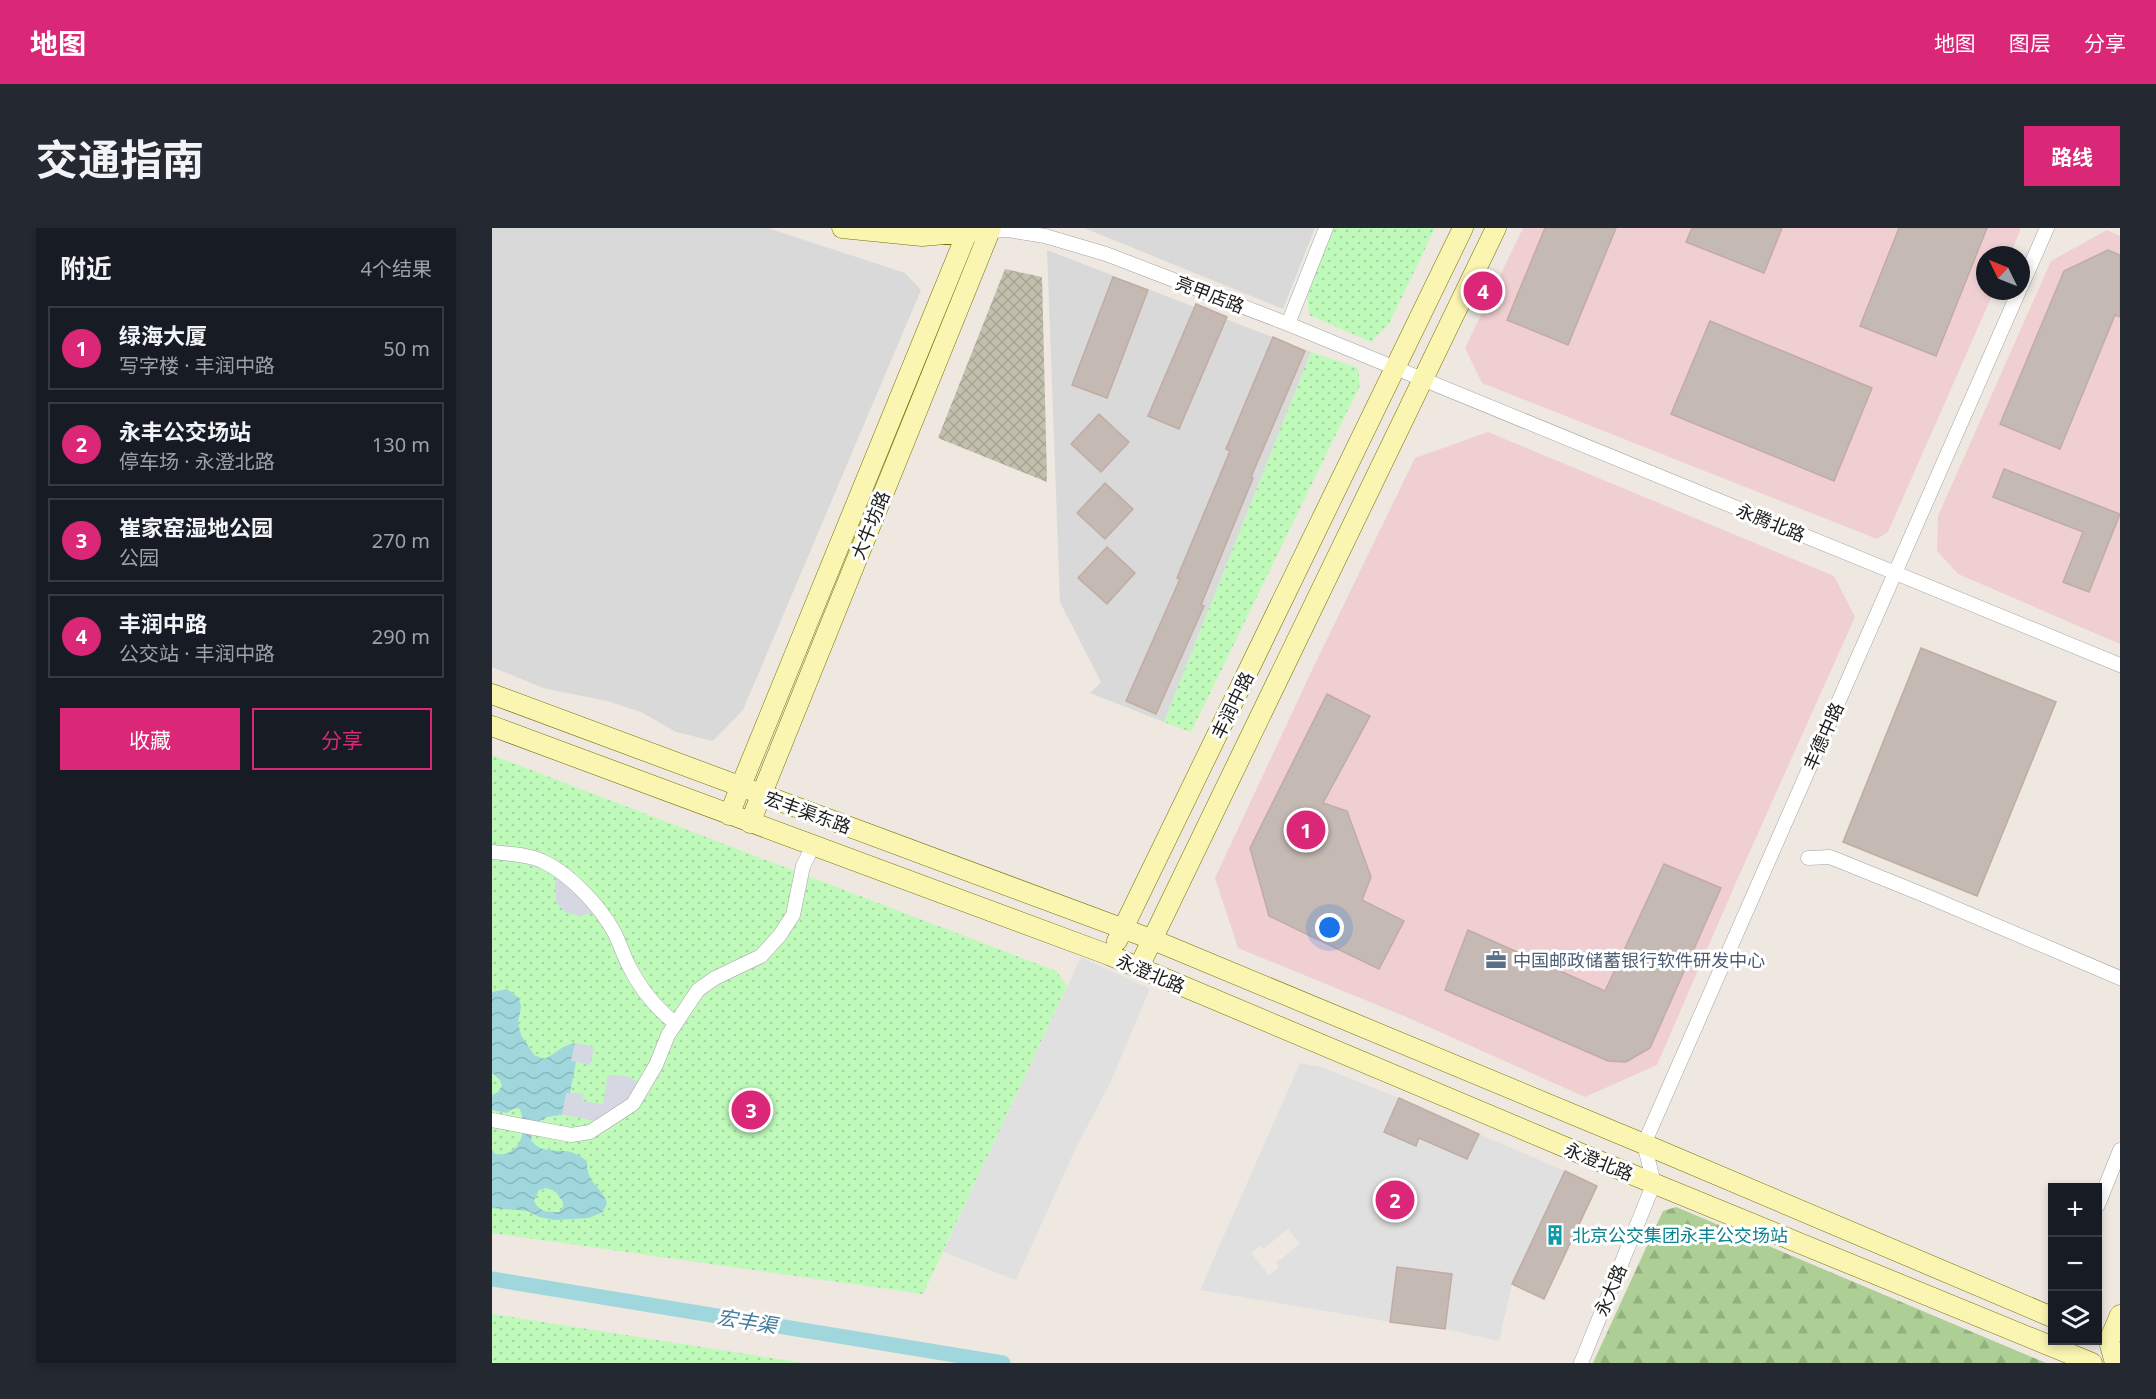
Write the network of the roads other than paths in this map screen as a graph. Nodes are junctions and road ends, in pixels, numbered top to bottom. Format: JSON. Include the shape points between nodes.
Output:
{"nodes":[{"id":1,"x":842,"y":228,"type":"edge"},
{"id":2,"x":1326,"y":228,"type":"edge"},
{"id":3,"x":1463,"y":228,"type":"edge"},
{"id":4,"x":1496,"y":228,"type":"edge"},
{"id":5,"x":2047,"y":228,"type":"edge"},
{"id":6,"x":991,"y":229,"type":"edge"},
{"id":7,"x":968,"y":230,"type":"edge"},
{"id":8,"x":2030,"y":266,"type":"edge"},
{"id":9,"x":2015,"y":300,"type":"edge"},
{"id":10,"x":1288,"y":324,"type":"junction"},
{"id":11,"x":1396,"y":367,"type":"junction"},
{"id":12,"x":1423,"y":379,"type":"junction"},
{"id":13,"x":1895,"y":573,"type":"junction"},
{"id":14,"x":2120,"y":665,"type":"edge"},
{"id":15,"x":492,"y":694,"type":"edge"},
{"id":16,"x":492,"y":726,"type":"edge"},
{"id":17,"x":740,"y":786,"type":"junction"},
{"id":18,"x":760,"y":795,"type":"junction"},
{"id":19,"x":729,"y":815,"type":"junction"},
{"id":20,"x":750,"y":823,"type":"junction"},
{"id":21,"x":813,"y":846,"type":"junction"},
{"id":22,"x":492,"y":852,"type":"edge"},
{"id":23,"x":1808,"y":858,"type":"dead end"},
{"id":24,"x":1124,"y":929,"type":"junction"},
{"id":25,"x":1151,"y":939,"type":"junction"},
{"id":26,"x":1109,"y":955,"type":"junction"},
{"id":27,"x":1138,"y":967,"type":"junction"},
{"id":28,"x":2120,"y":978,"type":"edge"},
{"id":29,"x":675,"y":1023,"type":"junction"},
{"id":30,"x":492,"y":1120,"type":"edge"},
{"id":31,"x":1644,"y":1144,"type":"junction"},
{"id":32,"x":2120,"y":1150,"type":"edge"},
{"id":33,"x":1654,"y":1183,"type":"junction"},
{"id":34,"x":2102,"y":1193,"type":"edge"},
{"id":35,"x":2048,"y":1315,"type":"edge"},
{"id":36,"x":2120,"y":1315,"type":"edge"},
{"id":37,"x":2109,"y":1341,"type":"edge"},
{"id":38,"x":1581,"y":1363,"type":"edge"},
{"id":39,"x":2092,"y":1363,"type":"edge"},
{"id":40,"x":2115,"y":1363,"type":"edge"}],
"edges":[{"from":1,"to":7,"type":"street","via":[[922,236]]},
{"from":2,"to":10,"type":"street"},
{"from":3,"to":11,"type":"street","name":"丰润中路"},
{"from":4,"to":12,"type":"street","name":"丰润中路"},
{"from":5,"to":8,"type":"street","name":"丰德中路"},
{"from":6,"to":7,"type":"street"},
{"from":6,"to":10,"type":"street","name":"亮甲店路","via":[[1045,236],[1106,254]]},
{"from":6,"to":18,"type":"street","name":"大牛坊路"},
{"from":7,"to":17,"type":"street","name":"大牛坊路"},
{"from":9,"to":13,"type":"street","name":"丰德中路"},
{"from":10,"to":11,"type":"street","name":"亮甲店路"},
{"from":11,"to":12,"type":"street","name":"亮甲店路"},
{"from":11,"to":24,"type":"street","name":"丰润中路"},
{"from":12,"to":13,"type":"street","name":"永腾北路"},
{"from":12,"to":25,"type":"street","name":"丰润中路"},
{"from":13,"to":14,"type":"street","name":"永腾北路"},
{"from":13,"to":31,"type":"street","name":"丰德中路"},
{"from":15,"to":17,"type":"street","name":"宏丰渠东路"},
{"from":16,"to":19,"type":"street","name":"宏丰渠东路"},
{"from":17,"to":18,"type":"street","name":"宏丰渠东路"},
{"from":17,"to":19,"type":"street","name":"大牛坊路"},
{"from":18,"to":20,"type":"street","name":"大牛坊路"},
{"from":18,"to":24,"type":"street","name":"宏丰渠东路"},
{"from":19,"to":20,"type":"street","name":"宏丰渠东路"},
{"from":20,"to":21,"type":"street","name":"宏丰渠东路"},
{"from":21,"to":26,"type":"street","name":"宏丰渠东路"},
{"from":21,"to":29,"type":"street","via":[[803,866],[793,915],[780,935],[761,956],[698,990]]},
{"from":22,"to":29,"type":"street","via":[[542,861],[575,884],[601,911],[644,990]]},
{"from":23,"to":28,"type":"street","via":[[1830,857]]},
{"from":24,"to":25,"type":"street","name":"永澄北路"},
{"from":24,"to":26,"type":"street","name":"丰润中路"},
{"from":25,"to":27,"type":"street","name":"丰润中路"},
{"from":25,"to":31,"type":"street","name":"永澄北路"},
{"from":26,"to":27,"type":"street","name":"永澄北路"},
{"from":27,"to":33,"type":"street","name":"永澄北路"},
{"from":29,"to":30,"type":"street","via":[[633,1104],[590,1132],[571,1135]]},
{"from":31,"to":33,"type":"street"},
{"from":31,"to":35,"type":"street","name":"永澄北路"},
{"from":32,"to":34,"type":"street"},
{"from":33,"to":38,"type":"street","name":"永大路"},
{"from":33,"to":39,"type":"street","name":"永澄北路"},
{"from":36,"to":37,"type":"street"},
{"from":37,"to":40,"type":"street"}]}
